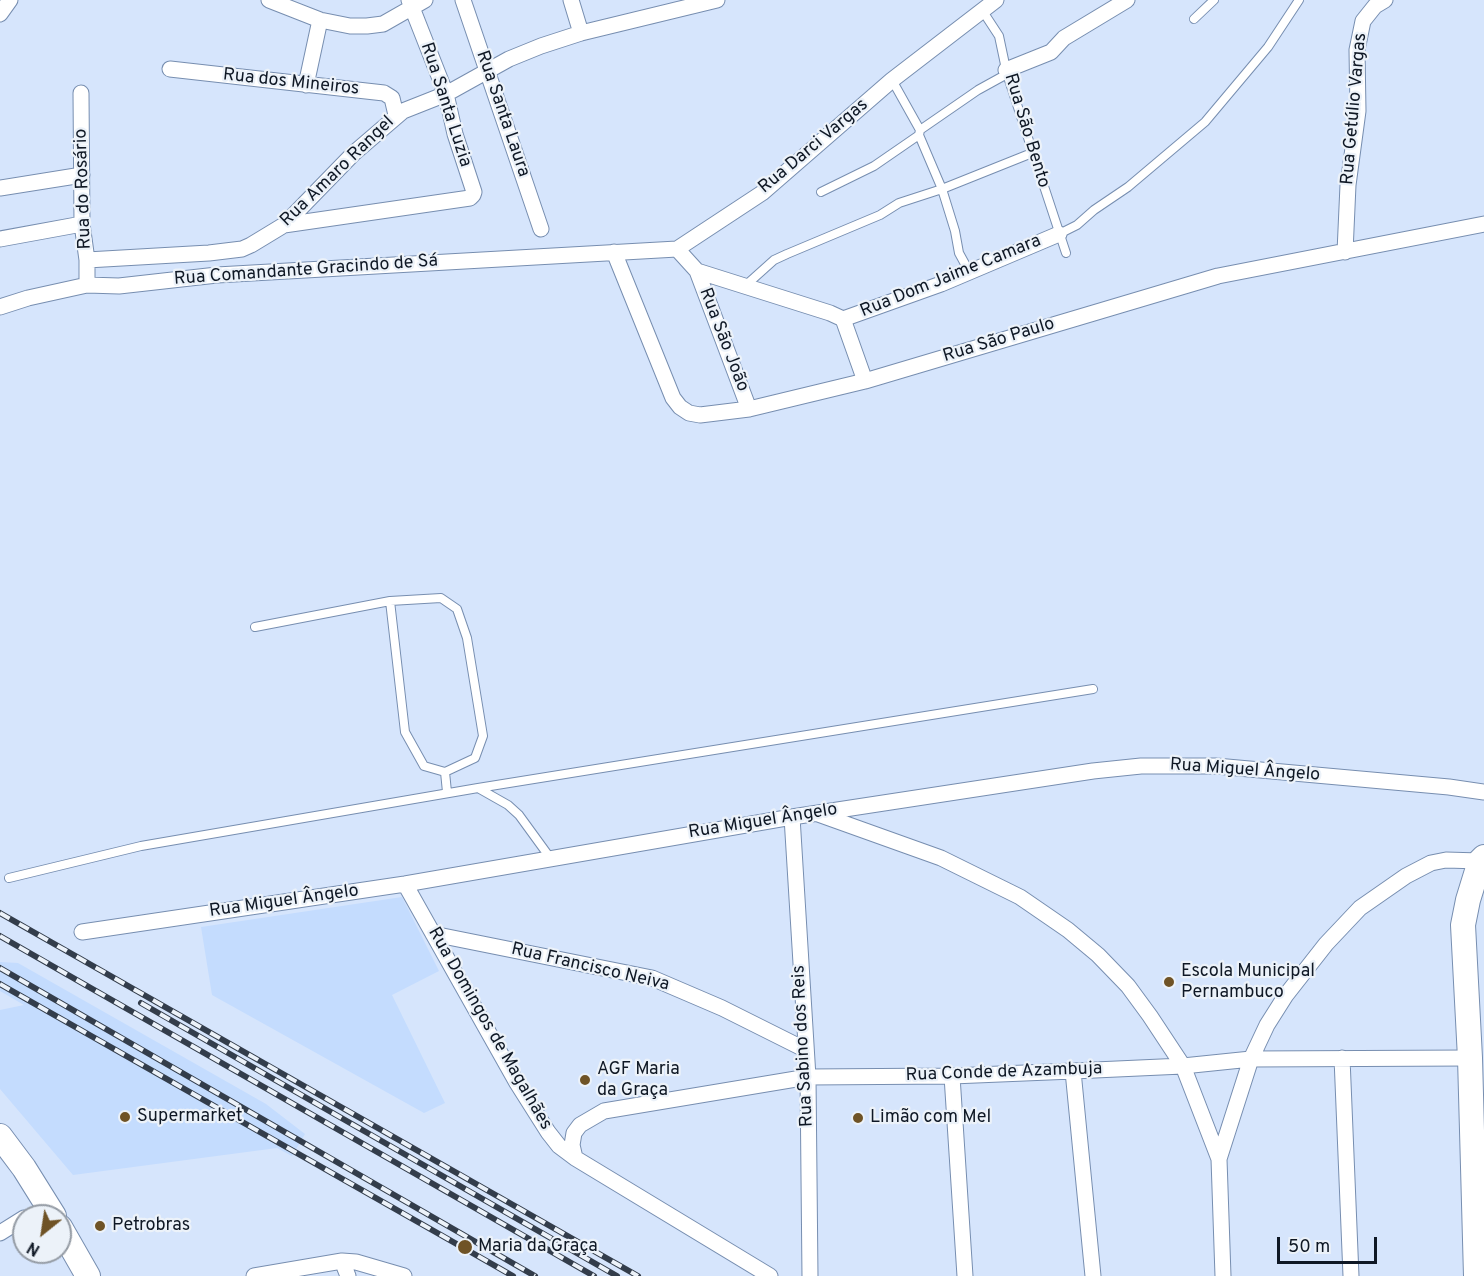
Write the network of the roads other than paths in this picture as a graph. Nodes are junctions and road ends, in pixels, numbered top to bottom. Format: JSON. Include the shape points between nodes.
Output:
{"nodes":[{"id":1,"x":10,"y":0,"type":"edge"},
{"id":2,"x":269,"y":0,"type":"edge"},
{"id":3,"x":463,"y":0,"type":"edge"},
{"id":4,"x":571,"y":0,"type":"edge"},
{"id":5,"x":717,"y":0,"type":"edge"},
{"id":6,"x":996,"y":0,"type":"edge"},
{"id":7,"x":1127,"y":0,"type":"edge"},
{"id":8,"x":1214,"y":0,"type":"edge"},
{"id":9,"x":1299,"y":0,"type":"edge"},
{"id":10,"x":1377,"y":2,"type":"edge"},
{"id":11,"x":415,"y":3,"type":"edge"},
{"id":12,"x":982,"y":10,"type":"junction"},
{"id":13,"x":0,"y":14,"type":"edge"},
{"id":14,"x":1194,"y":19,"type":"dead end"},
{"id":15,"x":320,"y":20,"type":"junction"},
{"id":16,"x":581,"y":33,"type":"junction"},
{"id":17,"x":170,"y":69,"type":"dead end"},
{"id":18,"x":488,"y":70,"type":"junction"},
{"id":19,"x":1006,"y":72,"type":"junction"},
{"id":20,"x":892,"y":80,"type":"junction"},
{"id":21,"x":306,"y":85,"type":"junction"},
{"id":22,"x":81,"y":93,"type":"dead end"},
{"id":23,"x":446,"y":94,"type":"junction"},
{"id":24,"x":396,"y":115,"type":"junction"},
{"id":25,"x":920,"y":132,"type":"junction"},
{"id":26,"x":1032,"y":153,"type":"junction"},
{"id":27,"x":82,"y":175,"type":"junction"},
{"id":28,"x":0,"y":188,"type":"edge"},
{"id":29,"x":942,"y":189,"type":"junction"},
{"id":30,"x":821,"y":192,"type":"dead end"},
{"id":31,"x":82,"y":224,"type":"junction"},
{"id":32,"x":1484,"y":224,"type":"edge"},
{"id":33,"x":284,"y":225,"type":"junction"},
{"id":34,"x":541,"y":229,"type":"dead end"},
{"id":35,"x":1059,"y":234,"type":"junction"},
{"id":36,"x":0,"y":239,"type":"edge"},
{"id":37,"x":677,"y":249,"type":"junction"},
{"id":38,"x":614,"y":252,"type":"junction"},
{"id":39,"x":1345,"y":252,"type":"junction"},
{"id":40,"x":1066,"y":254,"type":"dead end"},
{"id":41,"x":87,"y":260,"type":"junction"},
{"id":42,"x":697,"y":271,"type":"junction"},
{"id":43,"x":970,"y":273,"type":"junction"},
{"id":44,"x":87,"y":285,"type":"junction"},
{"id":45,"x":745,"y":286,"type":"junction"},
{"id":46,"x":0,"y":307,"type":"edge"},
{"id":47,"x":843,"y":320,"type":"junction"},
{"id":48,"x":865,"y":381,"type":"junction"},
{"id":49,"x":749,"y":409,"type":"junction"},
{"id":50,"x":390,"y":602,"type":"junction"},
{"id":51,"x":255,"y":627,"type":"dead end"},
{"id":52,"x":1093,"y":689,"type":"dead end"},
{"id":53,"x":445,"y":772,"type":"junction"},
{"id":54,"x":1484,"y":784,"type":"edge"},
{"id":55,"x":1449,"y":787,"type":"junction"},
{"id":56,"x":478,"y":788,"type":"junction"},
{"id":57,"x":447,"y":792,"type":"junction"},
{"id":58,"x":1484,"y":792,"type":"edge"},
{"id":59,"x":815,"y":813,"type":"junction"},
{"id":60,"x":792,"y":817,"type":"junction"},
{"id":61,"x":551,"y":859,"type":"junction"},
{"id":62,"x":1482,"y":859,"type":"edge"},
{"id":63,"x":9,"y":878,"type":"dead end"},
{"id":64,"x":405,"y":884,"type":"junction"},
{"id":65,"x":82,"y":932,"type":"dead end"},
{"id":66,"x":433,"y":934,"type":"junction"},
{"id":67,"x":806,"y":1050,"type":"junction"},
{"id":68,"x":1342,"y":1058,"type":"junction"},
{"id":69,"x":1470,"y":1058,"type":"junction"},
{"id":70,"x":1251,"y":1059,"type":"junction"},
{"id":71,"x":1183,"y":1066,"type":"junction"},
{"id":72,"x":1073,"y":1071,"type":"junction"},
{"id":73,"x":952,"y":1076,"type":"junction"},
{"id":74,"x":808,"y":1077,"type":"junction"},
{"id":75,"x":0,"y":1136,"type":"edge"},
{"id":76,"x":574,"y":1158,"type":"junction"},
{"id":77,"x":1219,"y":1159,"type":"junction"},
{"id":78,"x":35,"y":1204,"type":"edge"},
{"id":79,"x":72,"y":1248,"type":"edge"},
{"id":80,"x":342,"y":1261,"type":"junction"},
{"id":81,"x":88,"y":1276,"type":"edge"},
{"id":82,"x":254,"y":1276,"type":"edge"},
{"id":83,"x":348,"y":1276,"type":"edge"},
{"id":84,"x":404,"y":1276,"type":"edge"},
{"id":85,"x":770,"y":1276,"type":"edge"},
{"id":86,"x":810,"y":1276,"type":"edge"},
{"id":87,"x":965,"y":1276,"type":"edge"},
{"id":88,"x":1093,"y":1276,"type":"edge"},
{"id":89,"x":1223,"y":1276,"type":"edge"},
{"id":90,"x":1352,"y":1276,"type":"edge"},
{"id":91,"x":1476,"y":1276,"type":"edge"}],
"edges":[{"from":1,"to":13,"type":"street"},
{"from":2,"to":15,"type":"street"},
{"from":3,"to":18,"type":"street","name":"Rua Santa Laura"},
{"from":4,"to":16,"type":"street"},
{"from":5,"to":16,"type":"street","name":"Rua Amaro Rangel"},
{"from":6,"to":12,"type":"street","name":"Rua Darci Vargas"},
{"from":7,"to":19,"type":"street","via":[[1064,38],[1051,51]]},
{"from":8,"to":14,"type":"lane"},
{"from":9,"to":35,"type":"lane","via":[[1268,47],[1205,122],[1128,188]]},
{"from":10,"to":39,"type":"street","name":"Rua Getúlio Vargas","via":[[1363,21],[1357,50],[1358,111],[1348,185]]},
{"from":11,"to":15,"type":"street","via":[[382,24],[350,26]]},
{"from":11,"to":23,"type":"street","name":"Rua Santa Luzia"},
{"from":12,"to":19,"type":"lane","name":"Rua São Bento","via":[[997,30]]},
{"from":12,"to":20,"type":"street","name":"Rua Darci Vargas"},
{"from":15,"to":21,"type":"street"},
{"from":16,"to":18,"type":"street","name":"Rua Amaro Rangel"},
{"from":17,"to":21,"type":"street","name":"Rua dos Mineiros"},
{"from":18,"to":23,"type":"street","name":"Rua Amaro Rangel"},
{"from":18,"to":34,"type":"street","name":"Rua Santa Laura"},
{"from":19,"to":25,"type":"lane"},
{"from":19,"to":26,"type":"lane","name":"Rua São Bento"},
{"from":20,"to":25,"type":"lane"},
{"from":20,"to":37,"type":"street","name":"Rua Darci Vargas","via":[[762,193]]},
{"from":21,"to":24,"type":"street","name":"Rua dos Mineiros","via":[[388,94]]},
{"from":22,"to":27,"type":"street","name":"Rua do Rosário"},
{"from":23,"to":24,"type":"street","name":"Rua Amaro Rangel"},
{"from":23,"to":33,"type":"street","name":"Rua Santa Luzia","via":[[474,192],[470,198]]},
{"from":24,"to":33,"type":"street","name":"Rua Amaro Rangel"},
{"from":25,"to":29,"type":"lane"},
{"from":25,"to":30,"type":"lane","via":[[874,166]]},
{"from":26,"to":29,"type":"lane"},
{"from":26,"to":35,"type":"lane","name":"Rua São Bento"},
{"from":27,"to":28,"type":"street"},
{"from":27,"to":31,"type":"street","name":"Rua do Rosário"},
{"from":29,"to":43,"type":"lane","via":[[959,253]]},
{"from":29,"to":45,"type":"lane","via":[[899,203],[880,215],[774,260]]},
{"from":31,"to":36,"type":"street"},
{"from":31,"to":41,"type":"street","name":"Rua do Rosário"},
{"from":32,"to":39,"type":"street","name":"Rua São Paulo"},
{"from":33,"to":41,"type":"street","name":"Rua Amaro Rangel","via":[[242,249]]},
{"from":35,"to":40,"type":"lane","name":"Rua São Bento"},
{"from":35,"to":43,"type":"street","name":"Rua Dom Jaime Camara"},
{"from":37,"to":38,"type":"street"},
{"from":37,"to":42,"type":"street"},
{"from":38,"to":44,"type":"street","name":"Rua Comandante Gracindo de Sá"},
{"from":38,"to":49,"type":"street","name":"Rua São Paulo","via":[[680,407],[700,415]]},
{"from":39,"to":48,"type":"street","name":"Rua São Paulo","via":[[1218,276]]},
{"from":41,"to":44,"type":"street","name":"Rua do Rosário"},
{"from":42,"to":45,"type":"street"},
{"from":42,"to":49,"type":"street","name":"Rua São João"},
{"from":43,"to":47,"type":"street","name":"Rua Dom Jaime Camara"},
{"from":44,"to":46,"type":"street","name":"Rua Comandante Gracindo de Sá"},
{"from":45,"to":47,"type":"street"},
{"from":47,"to":48,"type":"street"},
{"from":48,"to":49,"type":"street","name":"Rua São Paulo"},
{"from":50,"to":51,"type":"lane"},
{"from":50,"to":53,"type":"lane","via":[[405,732],[424,766]]},
{"from":50,"to":53,"type":"lane","via":[[441,598],[457,609],[467,638],[483,736],[475,758]]},
{"from":52,"to":56,"type":"lane"},
{"from":53,"to":57,"type":"lane"},
{"from":54,"to":55,"type":"street","name":"Rua Miguel Ângelo"},
{"from":55,"to":58,"type":"street","name":"Rua Miguel Ângelo"},
{"from":55,"to":59,"type":"street","name":"Rua Miguel Ângelo","via":[[1216,766],[1141,766]]},
{"from":56,"to":57,"type":"lane"},
{"from":56,"to":61,"type":"lane","via":[[519,815]]},
{"from":57,"to":63,"type":"lane","via":[[141,846]]},
{"from":59,"to":60,"type":"street","name":"Rua Miguel Ângelo"},
{"from":59,"to":71,"type":"street","via":[[941,858],[1020,897],[1068,930],[1128,986]]},
{"from":60,"to":61,"type":"street","name":"Rua Miguel Ângelo"},
{"from":60,"to":67,"type":"street","name":"Rua Sabino dos Reis"},
{"from":61,"to":64,"type":"street","name":"Rua Miguel Ângelo"},
{"from":62,"to":69,"type":"main road","via":[[1462,925]]},
{"from":62,"to":70,"type":"street","via":[[1431,863],[1360,908],[1286,995]]},
{"from":64,"to":65,"type":"street","name":"Rua Miguel Ângelo"},
{"from":64,"to":66,"type":"street","name":"Rua Domingos de Magalhães"},
{"from":66,"to":67,"type":"street","name":"Rua Francisco Neiva","via":[[652,978]]},
{"from":66,"to":76,"type":"street","name":"Rua Domingos de Magalhães","via":[[548,1132]]},
{"from":67,"to":74,"type":"street","name":"Rua Sabino dos Reis"},
{"from":68,"to":69,"type":"street","name":"Rua Conde de Azambuja"},
{"from":68,"to":70,"type":"street","name":"Rua Conde de Azambuja"},
{"from":68,"to":90,"type":"street"},
{"from":69,"to":91,"type":"main road"},
{"from":70,"to":71,"type":"street","name":"Rua Conde de Azambuja"},
{"from":70,"to":77,"type":"street"},
{"from":71,"to":72,"type":"street","name":"Rua Conde de Azambuja"},
{"from":71,"to":77,"type":"street"},
{"from":72,"to":73,"type":"street","name":"Rua Conde de Azambuja"},
{"from":72,"to":88,"type":"street"},
{"from":73,"to":74,"type":"street","name":"Rua Conde de Azambuja"},
{"from":73,"to":87,"type":"street"},
{"from":74,"to":76,"type":"street","name":"Rua Conde de Azambuja","via":[[604,1111],[574,1133]]},
{"from":74,"to":86,"type":"street","name":"Rua Sabino dos Reis"},
{"from":75,"to":78,"type":"main road","via":[[24,1168]]},
{"from":76,"to":85,"type":"street","name":"Rua Domingos de Magalhães"},
{"from":77,"to":89,"type":"street"},
{"from":79,"to":81,"type":"main road"},
{"from":80,"to":82,"type":"street"},
{"from":80,"to":83,"type":"street"},
{"from":80,"to":84,"type":"street"}]}
